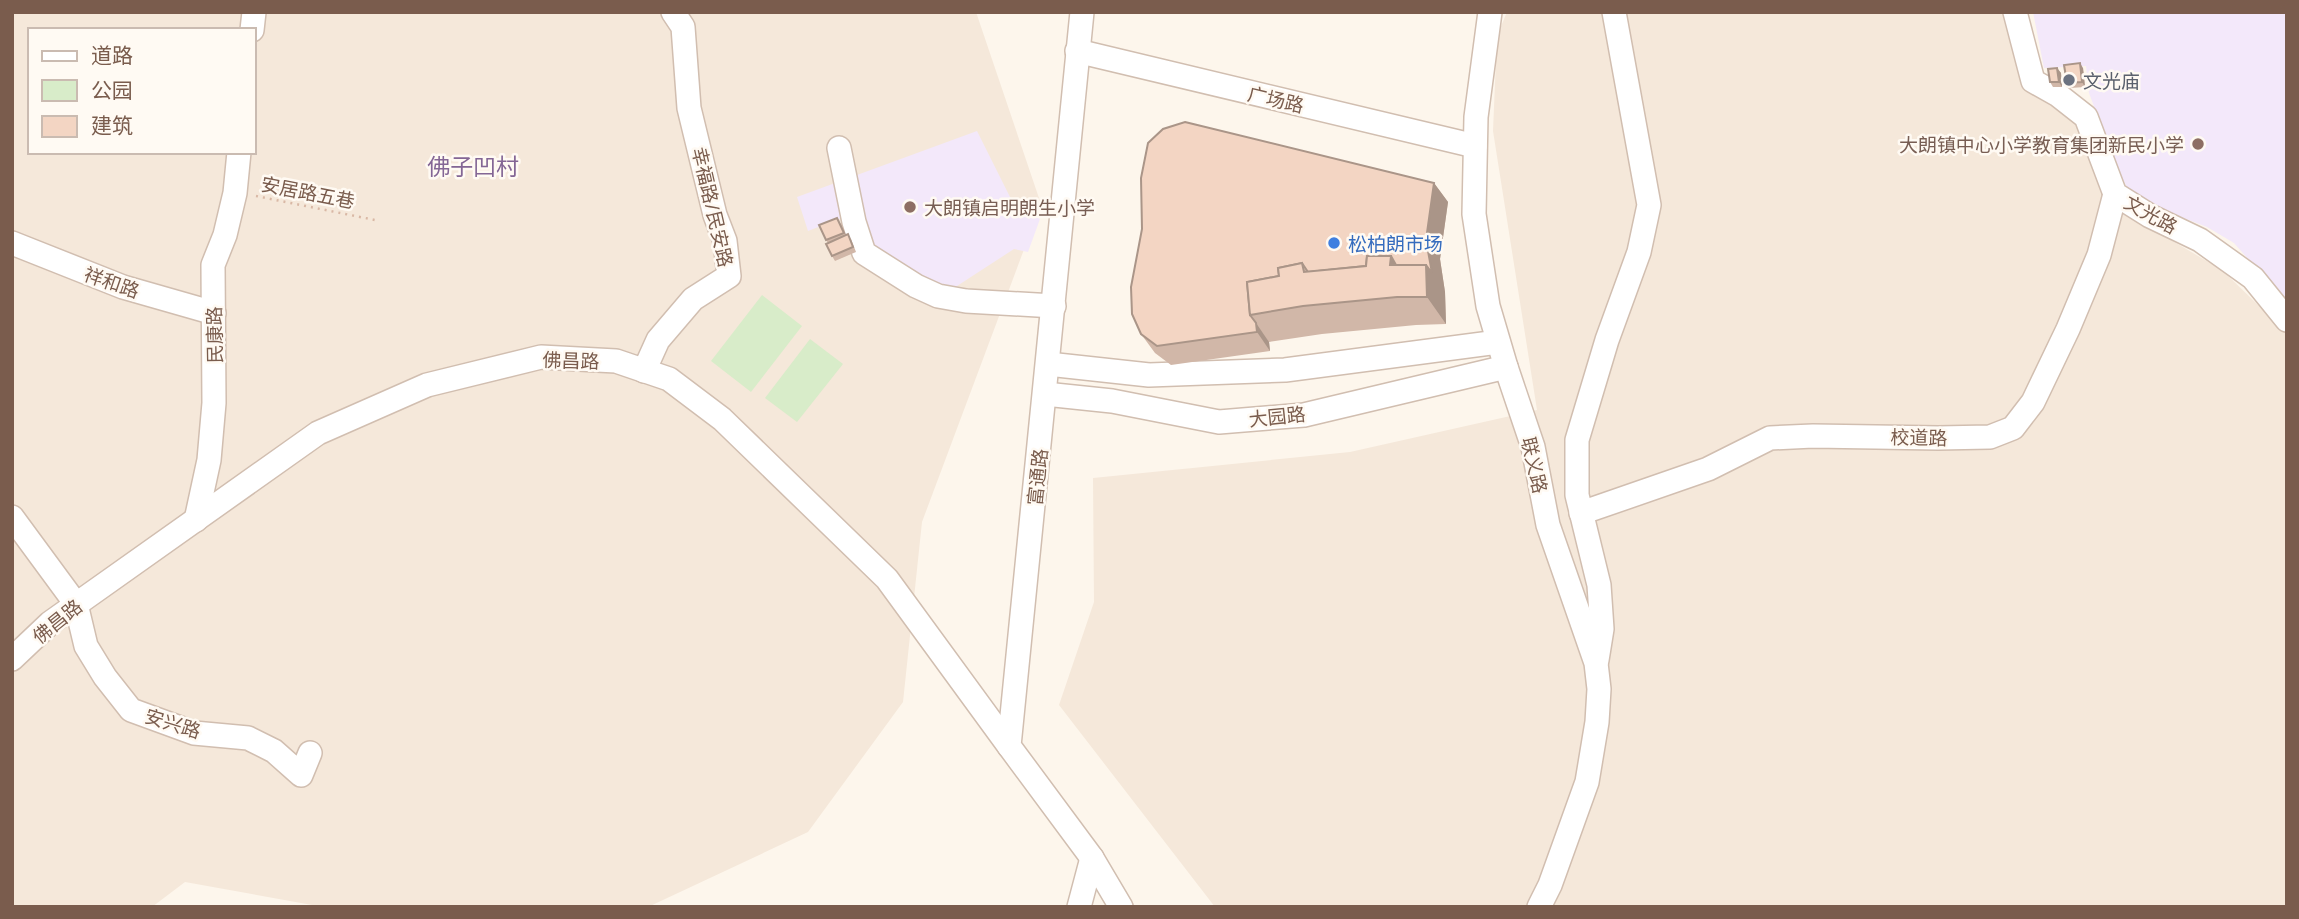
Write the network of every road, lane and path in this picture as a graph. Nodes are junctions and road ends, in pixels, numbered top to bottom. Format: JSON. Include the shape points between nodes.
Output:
{"nodes":[{"id":1,"x":673,"y":12,"type":"edge"},
{"id":2,"x":1082,"y":12,"type":"edge"},
{"id":3,"x":1490,"y":12,"type":"edge"},
{"id":4,"x":1614,"y":12,"type":"edge"},
{"id":5,"x":2015,"y":12,"type":"edge"},
{"id":6,"x":1077,"y":51,"type":"junction"},
{"id":7,"x":1475,"y":146,"type":"junction"},
{"id":8,"x":839,"y":148,"type":"dead end"},
{"id":9,"x":239,"y":154,"type":"edge"},
{"id":10,"x":235,"y":193,"type":"junction"},
{"id":11,"x":2115,"y":194,"type":"junction"},
{"id":12,"x":375,"y":220,"type":"dead end"},
{"id":13,"x":12,"y":243,"type":"edge"},
{"id":14,"x":1054,"y":306,"type":"junction"},
{"id":15,"x":214,"y":313,"type":"junction"},
{"id":16,"x":2287,"y":320,"type":"edge"},
{"id":17,"x":1498,"y":342,"type":"junction"},
{"id":18,"x":1048,"y":364,"type":"junction"},
{"id":19,"x":1506,"y":367,"type":"junction"},
{"id":20,"x":644,"y":371,"type":"junction"},
{"id":21,"x":1045,"y":394,"type":"junction"},
{"id":22,"x":1581,"y":513,"type":"junction"},
{"id":23,"x":12,"y":517,"type":"edge"},
{"id":24,"x":196,"y":520,"type":"junction"},
{"id":25,"x":76,"y":604,"type":"junction"},
{"id":26,"x":12,"y":659,"type":"edge"},
{"id":27,"x":1596,"y":663,"type":"junction"},
{"id":28,"x":1009,"y":746,"type":"junction"},
{"id":29,"x":310,"y":753,"type":"dead end"},
{"id":30,"x":1091,"y":858,"type":"junction"},
{"id":31,"x":1079,"y":907,"type":"edge"},
{"id":32,"x":1121,"y":907,"type":"edge"},
{"id":33,"x":1539,"y":907,"type":"edge"}],
"edges":[{"from":1,"to":20,"type":"street","name":"幸福路/民安路","via":[[683,27],[689,108],[730,276],[693,299],[658,340]]},
{"from":2,"to":6,"type":"street","name":"富通路"},
{"from":3,"to":7,"type":"street","name":"联义路"},
{"from":4,"to":22,"type":"street","via":[[1649,205],[1639,252],[1577,440]]},
{"from":5,"to":11,"type":"street","name":"文光路","via":[[2033,81],[2086,117]]},
{"from":6,"to":7,"type":"street","name":"广场路"},
{"from":6,"to":14,"type":"street","name":"富通路"},
{"from":7,"to":17,"type":"street","name":"联义路","via":[[1474,214]]},
{"from":8,"to":14,"type":"street","via":[[864,253],[938,296],[966,302]]},
{"from":9,"to":10,"type":"street","name":"民康路"},
{"from":10,"to":12,"type":"path","name":"安居路五巷"},
{"from":10,"to":15,"type":"street","name":"民康路","via":[[213,265]]},
{"from":11,"to":16,"type":"street","name":"文光路","via":[[2200,240],[2253,278]]},
{"from":11,"to":22,"type":"street","name":"校道路","via":[[2099,255],[2068,329],[2033,402],[2013,428],[1990,437],[1770,438],[1707,468]]},
{"from":13,"to":15,"type":"street","name":"祥和路","via":[[123,287]]},
{"from":14,"to":18,"type":"street","name":"富通路"},
{"from":15,"to":24,"type":"street","name":"民康路","via":[[214,403],[209,460]]},
{"from":17,"to":18,"type":"street","via":[[1285,370],[1149,375]]},
{"from":17,"to":19,"type":"street","name":"联义路"},
{"from":18,"to":21,"type":"street","name":"富通路"},
{"from":19,"to":21,"type":"street","name":"大园路","via":[[1304,415],[1219,422],[1112,401]]},
{"from":19,"to":27,"type":"street","name":"联义路","via":[[1533,447],[1548,525]]},
{"from":20,"to":24,"type":"street","name":"佛昌路","via":[[616,361],[541,356],[426,385],[318,433]]},
{"from":20,"to":28,"type":"street","name":"佛昌路","via":[[668,379],[722,419],[887,579]]},
{"from":21,"to":28,"type":"street","name":"富通路"},
{"from":22,"to":27,"type":"street","via":[[1599,585],[1602,629]]},
{"from":23,"to":25,"type":"street"},
{"from":24,"to":25,"type":"street","name":"佛昌路"},
{"from":25,"to":26,"type":"street","name":"佛昌路"},
{"from":25,"to":29,"type":"street","name":"安兴路","via":[[86,646],[131,709],[194,733],[248,738],[274,751],[302,775]]},
{"from":27,"to":33,"type":"street","name":"联义路","via":[[1597,722],[1587,782]]},
{"from":28,"to":30,"type":"street"},
{"from":30,"to":31,"type":"street"},
{"from":30,"to":32,"type":"street"}]}
